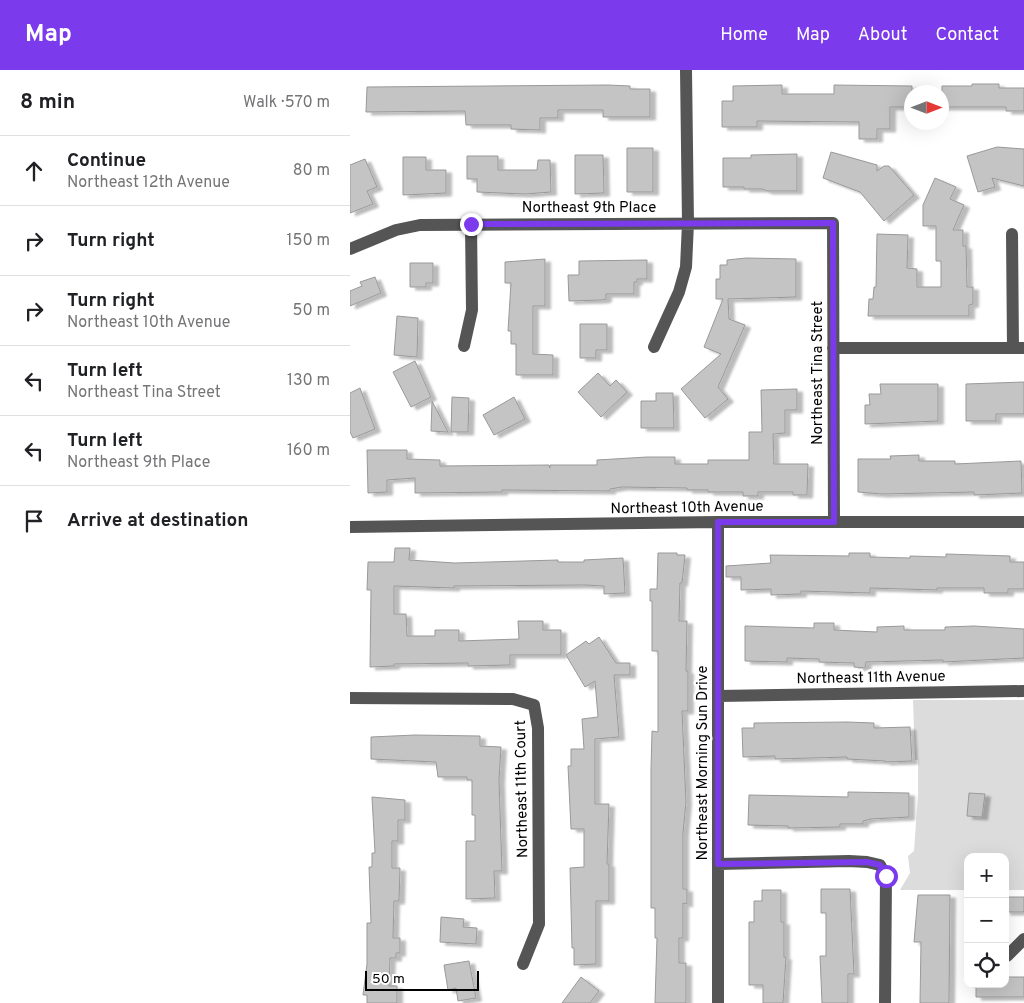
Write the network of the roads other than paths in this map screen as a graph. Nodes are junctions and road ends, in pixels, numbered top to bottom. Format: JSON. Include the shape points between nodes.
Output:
{"nodes":[{"id":1,"x":686,"y":70,"type":"edge"},
{"id":2,"x":688,"y":223,"type":"junction"},
{"id":3,"x":833,"y":223,"type":"joint"},
{"id":4,"x":471,"y":224,"type":"junction"},
{"id":5,"x":1012,"y":234,"type":"dead end"},
{"id":6,"x":350,"y":249,"type":"edge"},
{"id":7,"x":464,"y":346,"type":"dead end"},
{"id":8,"x":654,"y":347,"type":"dead end"},
{"id":9,"x":833,"y":348,"type":"junction"},
{"id":10,"x":1018,"y":348,"type":"edge"},
{"id":11,"x":718,"y":522,"type":"junction"},
{"id":12,"x":834,"y":522,"type":"junction"},
{"id":13,"x":1024,"y":522,"type":"edge"},
{"id":14,"x":350,"y":527,"type":"edge"},
{"id":15,"x":1024,"y":691,"type":"edge"},
{"id":16,"x":718,"y":696,"type":"junction"},
{"id":17,"x":350,"y":698,"type":"edge"},
{"id":18,"x":718,"y":864,"type":"junction"},
{"id":19,"x":1024,"y":939,"type":"edge"},
{"id":20,"x":1009,"y":954,"type":"edge"},
{"id":21,"x":523,"y":964,"type":"dead end"},
{"id":22,"x":718,"y":1003,"type":"edge"},
{"id":23,"x":886,"y":1003,"type":"edge"}],
"edges":[{"from":1,"to":2,"type":"street"},
{"from":2,"to":3,"type":"street","name":"Northeast 9th Place"},
{"from":2,"to":4,"type":"street","name":"Northeast 9th Place"},
{"from":2,"to":8,"type":"street","via":[[686,267],[679,292]]},
{"from":3,"to":9,"type":"street","name":"Northeast Tina Street"},
{"from":4,"to":6,"type":"street","name":"Northeast 9th Place","via":[[420,225],[396,230]]},
{"from":4,"to":7,"type":"street","via":[[472,310]]},
{"from":5,"to":10,"type":"street"},
{"from":9,"to":10,"type":"street"},
{"from":9,"to":12,"type":"street","name":"Northeast Tina Street"},
{"from":11,"to":12,"type":"street","name":"Northeast 10th Avenue"},
{"from":11,"to":14,"type":"street","name":"Northeast 10th Avenue"},
{"from":11,"to":16,"type":"street","name":"Northeast Morning Sun Drive"},
{"from":12,"to":13,"type":"street","name":"Northeast 10th Avenue"},
{"from":15,"to":16,"type":"street","name":"Northeast 11th Avenue"},
{"from":16,"to":18,"type":"street","name":"Northeast Morning Sun Drive"},
{"from":17,"to":21,"type":"street","name":"Northeast 11th Court","via":[[513,699],[534,705],[538,728],[539,924]]},
{"from":18,"to":22,"type":"street","name":"Northeast Morning Sun Drive"},
{"from":18,"to":23,"type":"street","via":[[858,862],[880,865],[886,876]]},
{"from":19,"to":20,"type":"street"}]}
